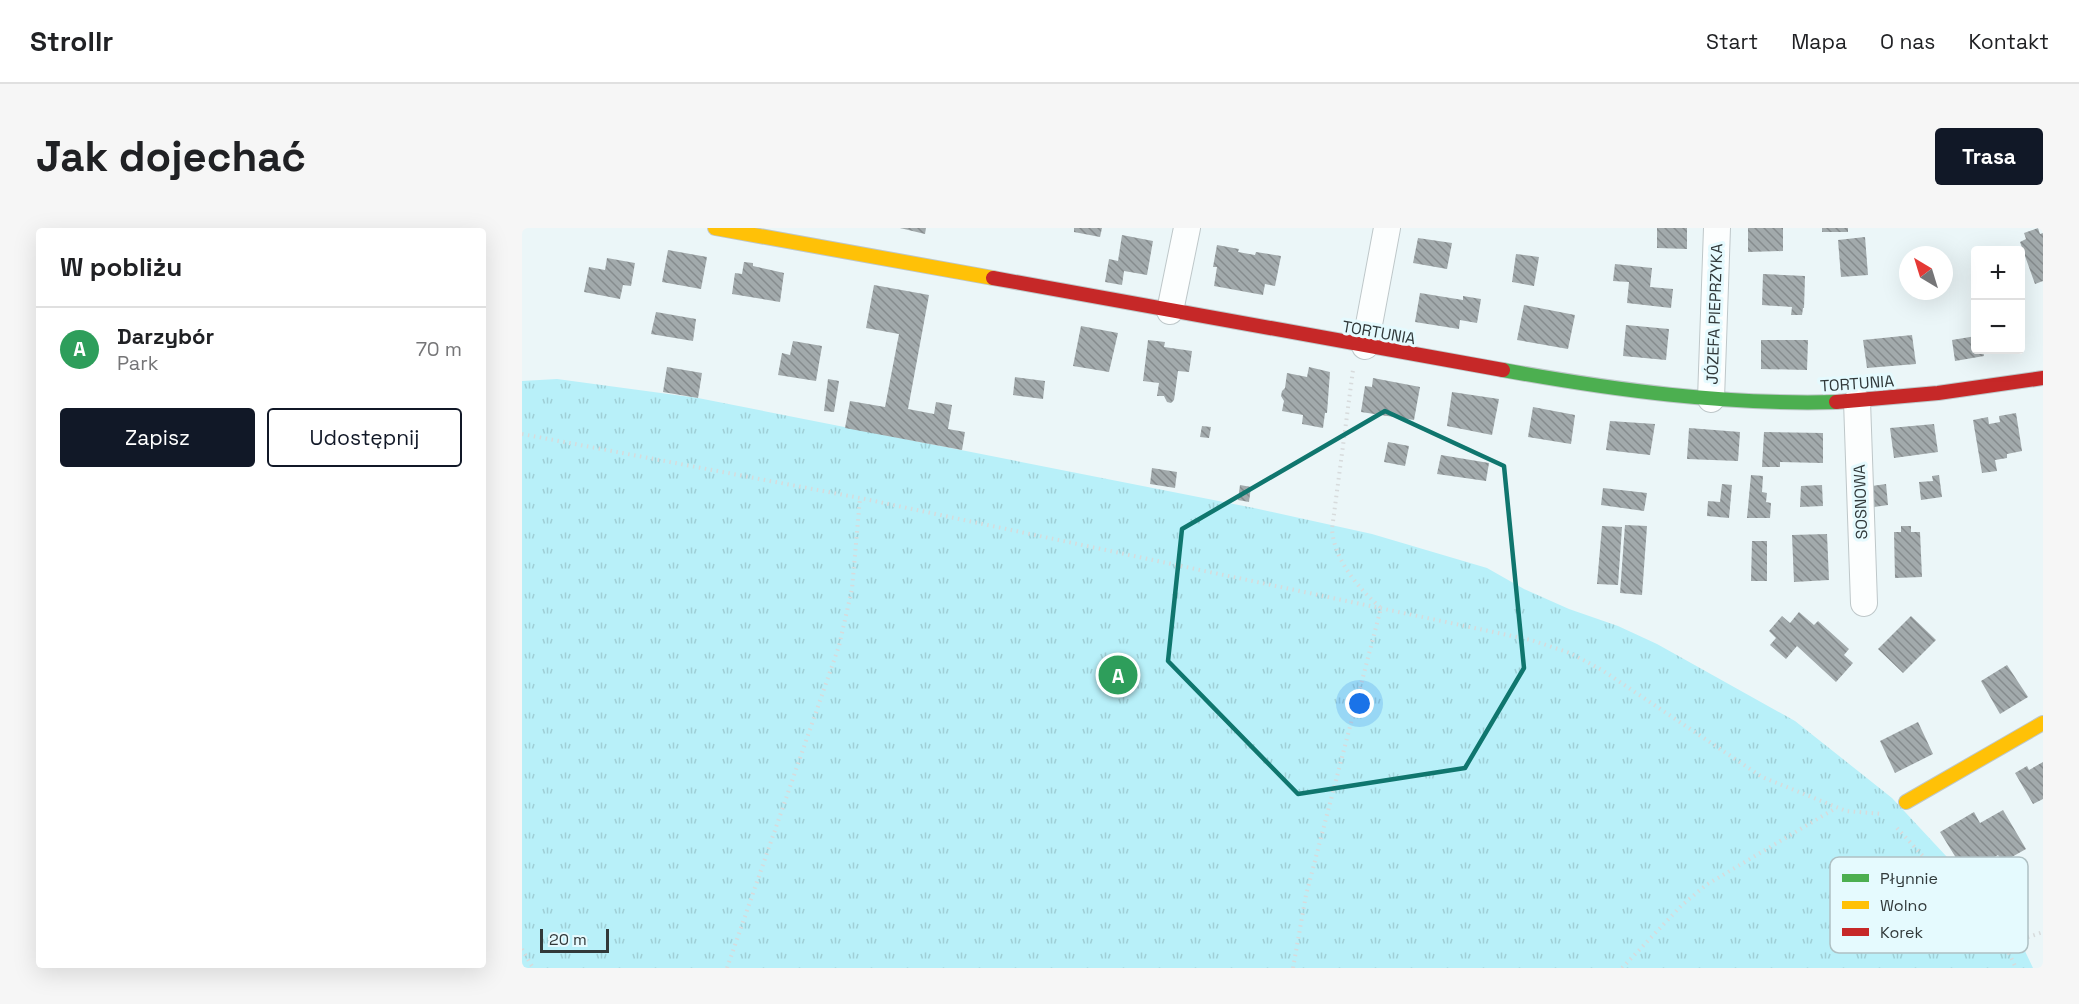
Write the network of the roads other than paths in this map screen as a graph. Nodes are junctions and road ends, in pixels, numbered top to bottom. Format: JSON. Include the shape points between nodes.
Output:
{"nodes":[{"id":1,"x":715,"y":228,"type":"edge"},
{"id":2,"x":1187,"y":228,"type":"edge"},
{"id":3,"x":1387,"y":228,"type":"edge"},
{"id":4,"x":1717,"y":228,"type":"edge"},
{"id":5,"x":1170,"y":311,"type":"junction"},
{"id":6,"x":1361,"y":346,"type":"junction"},
{"id":7,"x":2043,"y":378,"type":"edge"},
{"id":8,"x":1711,"y":399,"type":"junction"},
{"id":9,"x":1857,"y":401,"type":"junction"},
{"id":10,"x":1864,"y":603,"type":"dead end"},
{"id":11,"x":2043,"y":723,"type":"edge"},
{"id":12,"x":1906,"y":802,"type":"dead end"}],
"edges":[{"from":1,"to":5,"type":"street","name":"TORTUNIA"},
{"from":2,"to":5,"type":"street"},
{"from":3,"to":6,"type":"street"},
{"from":4,"to":8,"type":"street","name":"JÓZEFA PIEPRZYKA"},
{"from":5,"to":6,"type":"street","name":"TORTUNIA"},
{"from":6,"to":8,"type":"street","name":"TORTUNIA","via":[[1562,381]]},
{"from":7,"to":9,"type":"street","name":"TORTUNIA"},
{"from":8,"to":9,"type":"street","name":"TORTUNIA","via":[[1792,404]]},
{"from":9,"to":10,"type":"street","name":"SOSNOWA"},
{"from":11,"to":12,"type":"street"}]}
